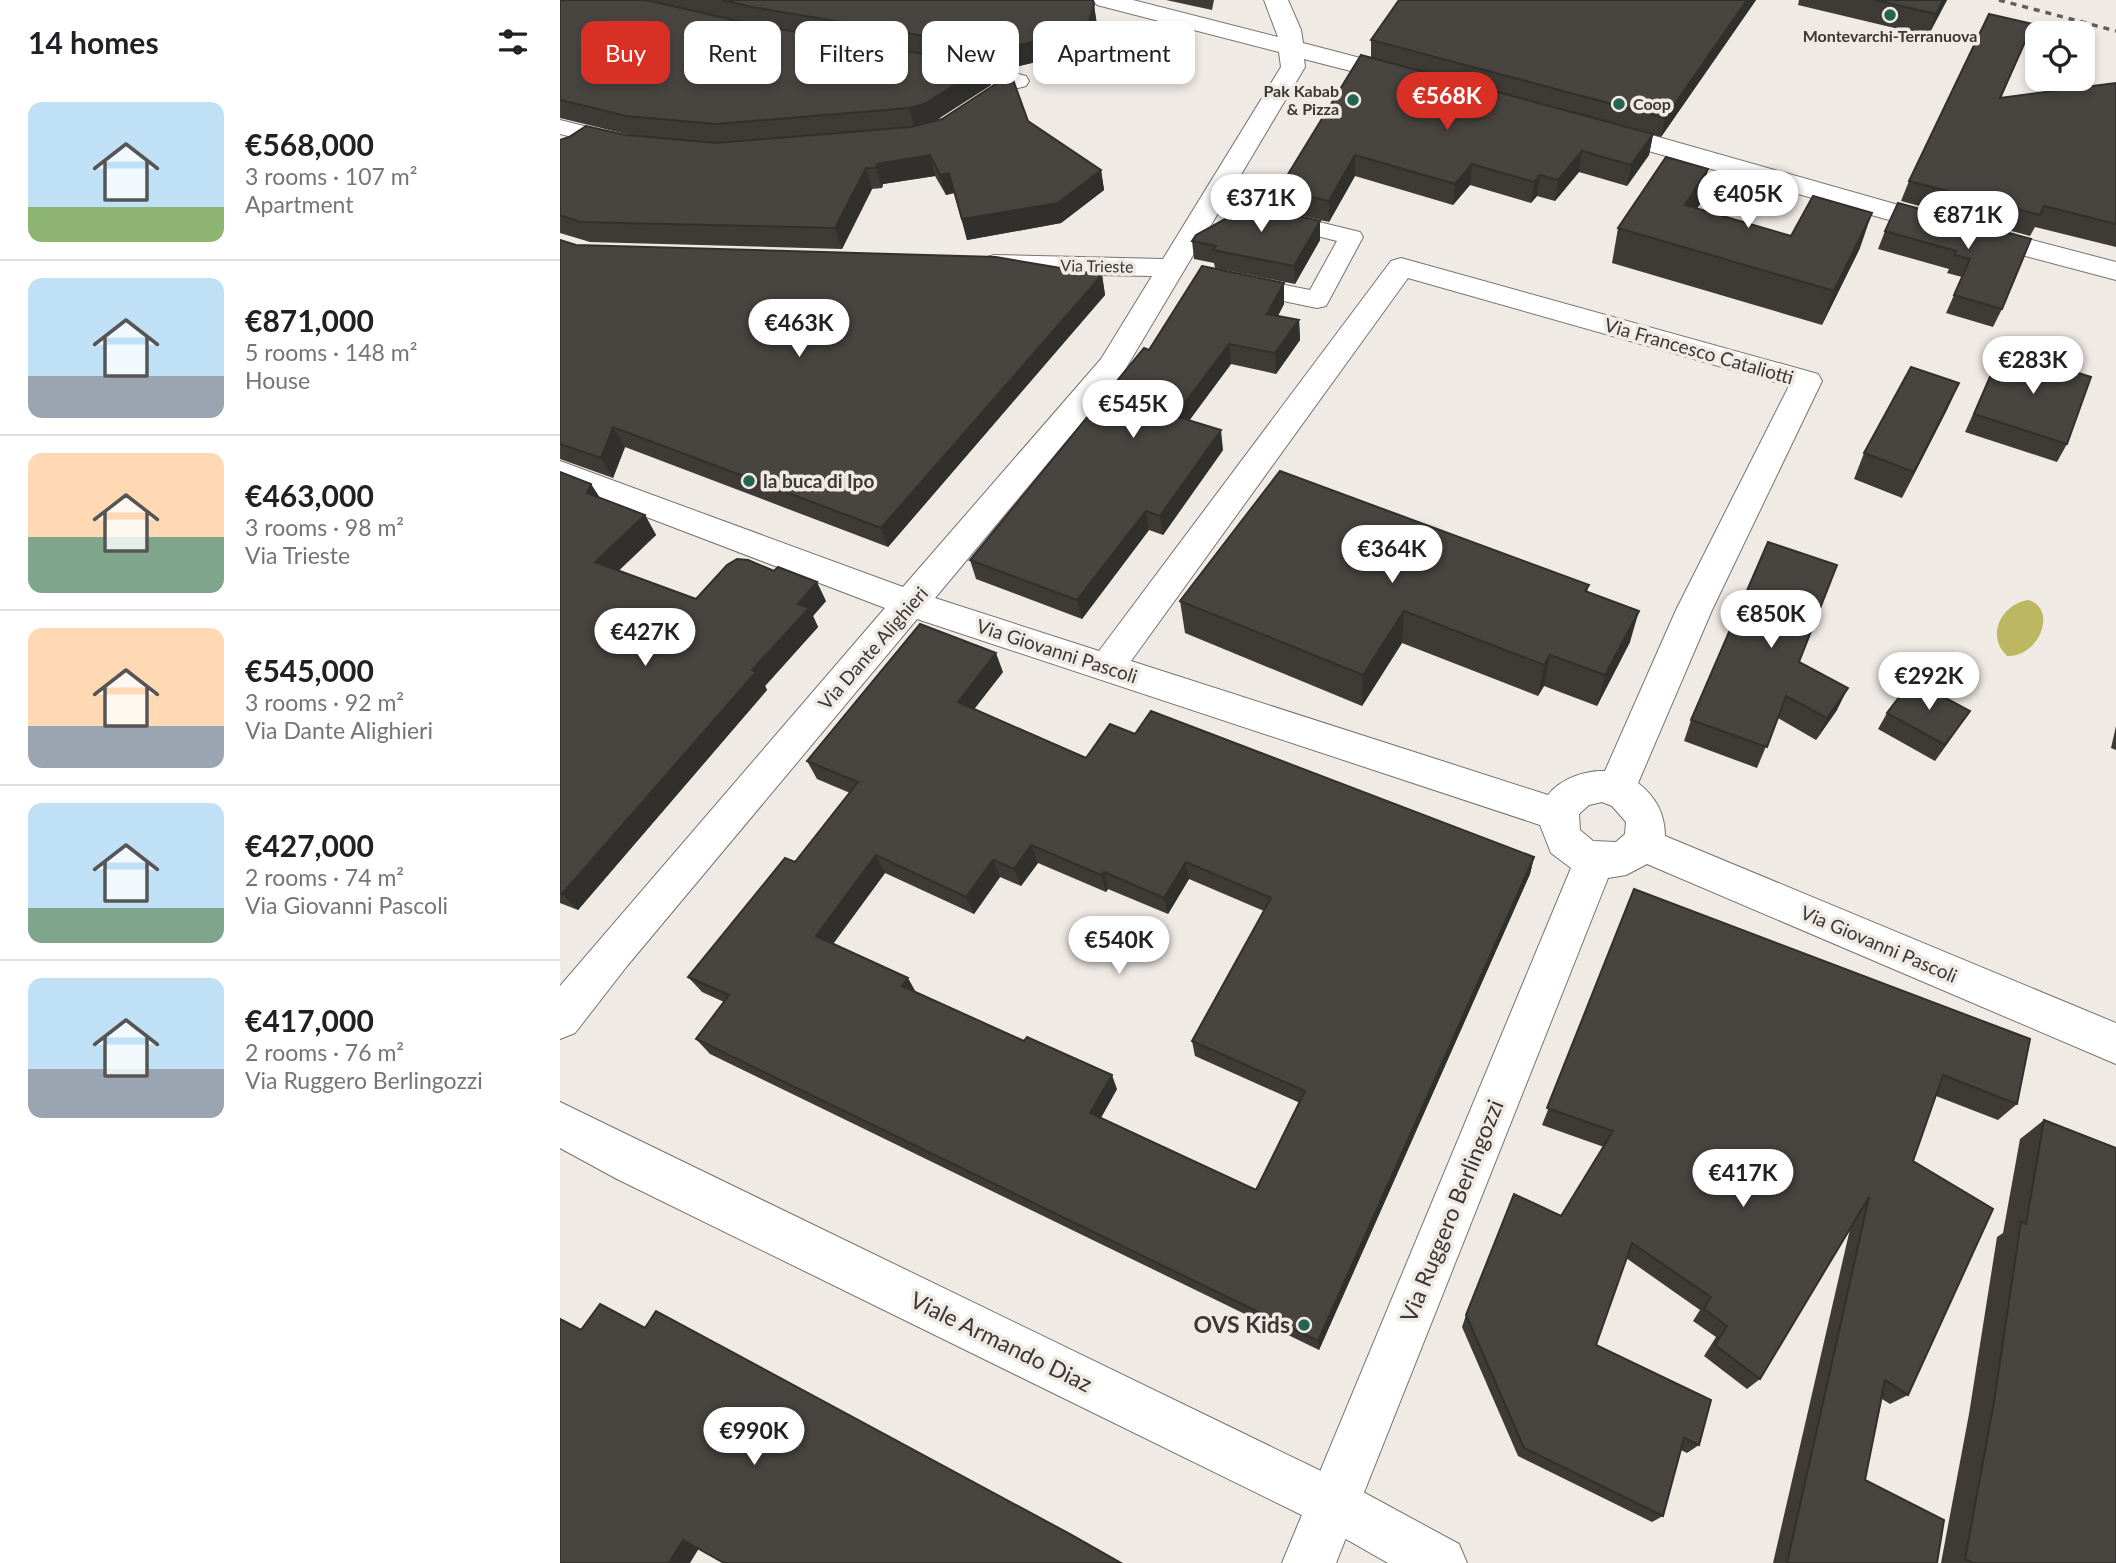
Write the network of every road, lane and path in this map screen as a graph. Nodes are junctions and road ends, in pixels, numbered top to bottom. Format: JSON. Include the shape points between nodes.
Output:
{"nodes":[{"id":1,"x":1105,"y":0,"type":"edge"},
{"id":2,"x":1276,"y":0,"type":"edge"},
{"id":3,"x":1293,"y":48,"type":"junction"},
{"id":4,"x":1427,"y":83,"type":"edge"},
{"id":5,"x":1014,"y":84,"type":"edge"},
{"id":6,"x":988,"y":102,"type":"edge"},
{"id":7,"x":1580,"y":124,"type":"edge"},
{"id":8,"x":560,"y":127,"type":"edge"},
{"id":9,"x":590,"y":134,"type":"junction"},
{"id":10,"x":648,"y":147,"type":"edge"},
{"id":11,"x":560,"y":154,"type":"edge"},
{"id":12,"x":1253,"y":214,"type":"edge"},
{"id":13,"x":974,"y":264,"type":"edge"},
{"id":14,"x":1173,"y":268,"type":"junction"},
{"id":15,"x":2116,"y":271,"type":"edge"},
{"id":16,"x":1213,"y":278,"type":"edge"},
{"id":17,"x":560,"y":472,"type":"edge"},
{"id":18,"x":911,"y":604,"type":"junction"},
{"id":19,"x":1107,"y":667,"type":"junction"},
{"id":20,"x":1616,"y":789,"type":"junction"},
{"id":21,"x":1558,"y":815,"type":"junction"},
{"id":22,"x":1642,"y":844,"type":"junction"},
{"id":23,"x":1595,"y":859,"type":"junction"},
{"id":24,"x":560,"y":1019,"type":"edge"},
{"id":25,"x":2116,"y":1044,"type":"edge"},
{"id":26,"x":560,"y":1124,"type":"edge"},
{"id":27,"x":1334,"y":1504,"type":"junction"},
{"id":28,"x":1309,"y":1563,"type":"edge"},
{"id":29,"x":1440,"y":1563,"type":"edge"}],
"edges":[{"from":1,"to":3,"type":"street"},
{"from":2,"to":3,"type":"street"},
{"from":3,"to":4,"type":"street"},
{"from":3,"to":14,"type":"street","name":"Via Dante Alighieri","via":[[1293,67]]},
{"from":5,"to":6,"type":"street"},
{"from":7,"to":15,"type":"street"},
{"from":8,"to":9,"type":"street"},
{"from":9,"to":10,"type":"street"},
{"from":9,"to":11,"type":"street"},
{"from":12,"to":16,"type":"street","via":[[1351,237],[1317,300]]},
{"from":13,"to":14,"type":"street","name":"Via Trieste"},
{"from":14,"to":18,"type":"street","name":"Via Dante Alighieri","via":[[1112,366]]},
{"from":17,"to":18,"type":"street","name":"Via Giovanni Pascoli"},
{"from":18,"to":19,"type":"street","name":"Via Giovanni Pascoli"},
{"from":18,"to":24,"type":"street","name":"Via Dante Alighieri"},
{"from":19,"to":20,"type":"street","name":"Via Francesco Cataliotti","via":[[1401,267],[1807,381],[1694,610]]},
{"from":19,"to":21,"type":"street","name":"Via Giovanni Pascoli"},
{"from":20,"to":21,"type":"street","via":[[1578,790]]},
{"from":20,"to":22,"type":"street","via":[[1643,813],[1647,823]]},
{"from":21,"to":23,"type":"street","via":[[1563,837],[1582,855]]},
{"from":22,"to":23,"type":"street","via":[[1622,859]]},
{"from":22,"to":25,"type":"street","name":"Via Giovanni Pascoli"},
{"from":23,"to":27,"type":"street","name":"Via Ruggero Berlingozzi"},
{"from":26,"to":27,"type":"street","name":"Viale Armando Diaz"},
{"from":27,"to":28,"type":"street","name":"Via Ruggero Berlingozzi"},
{"from":27,"to":29,"type":"street","name":"Viale Armando Diaz"}]}
